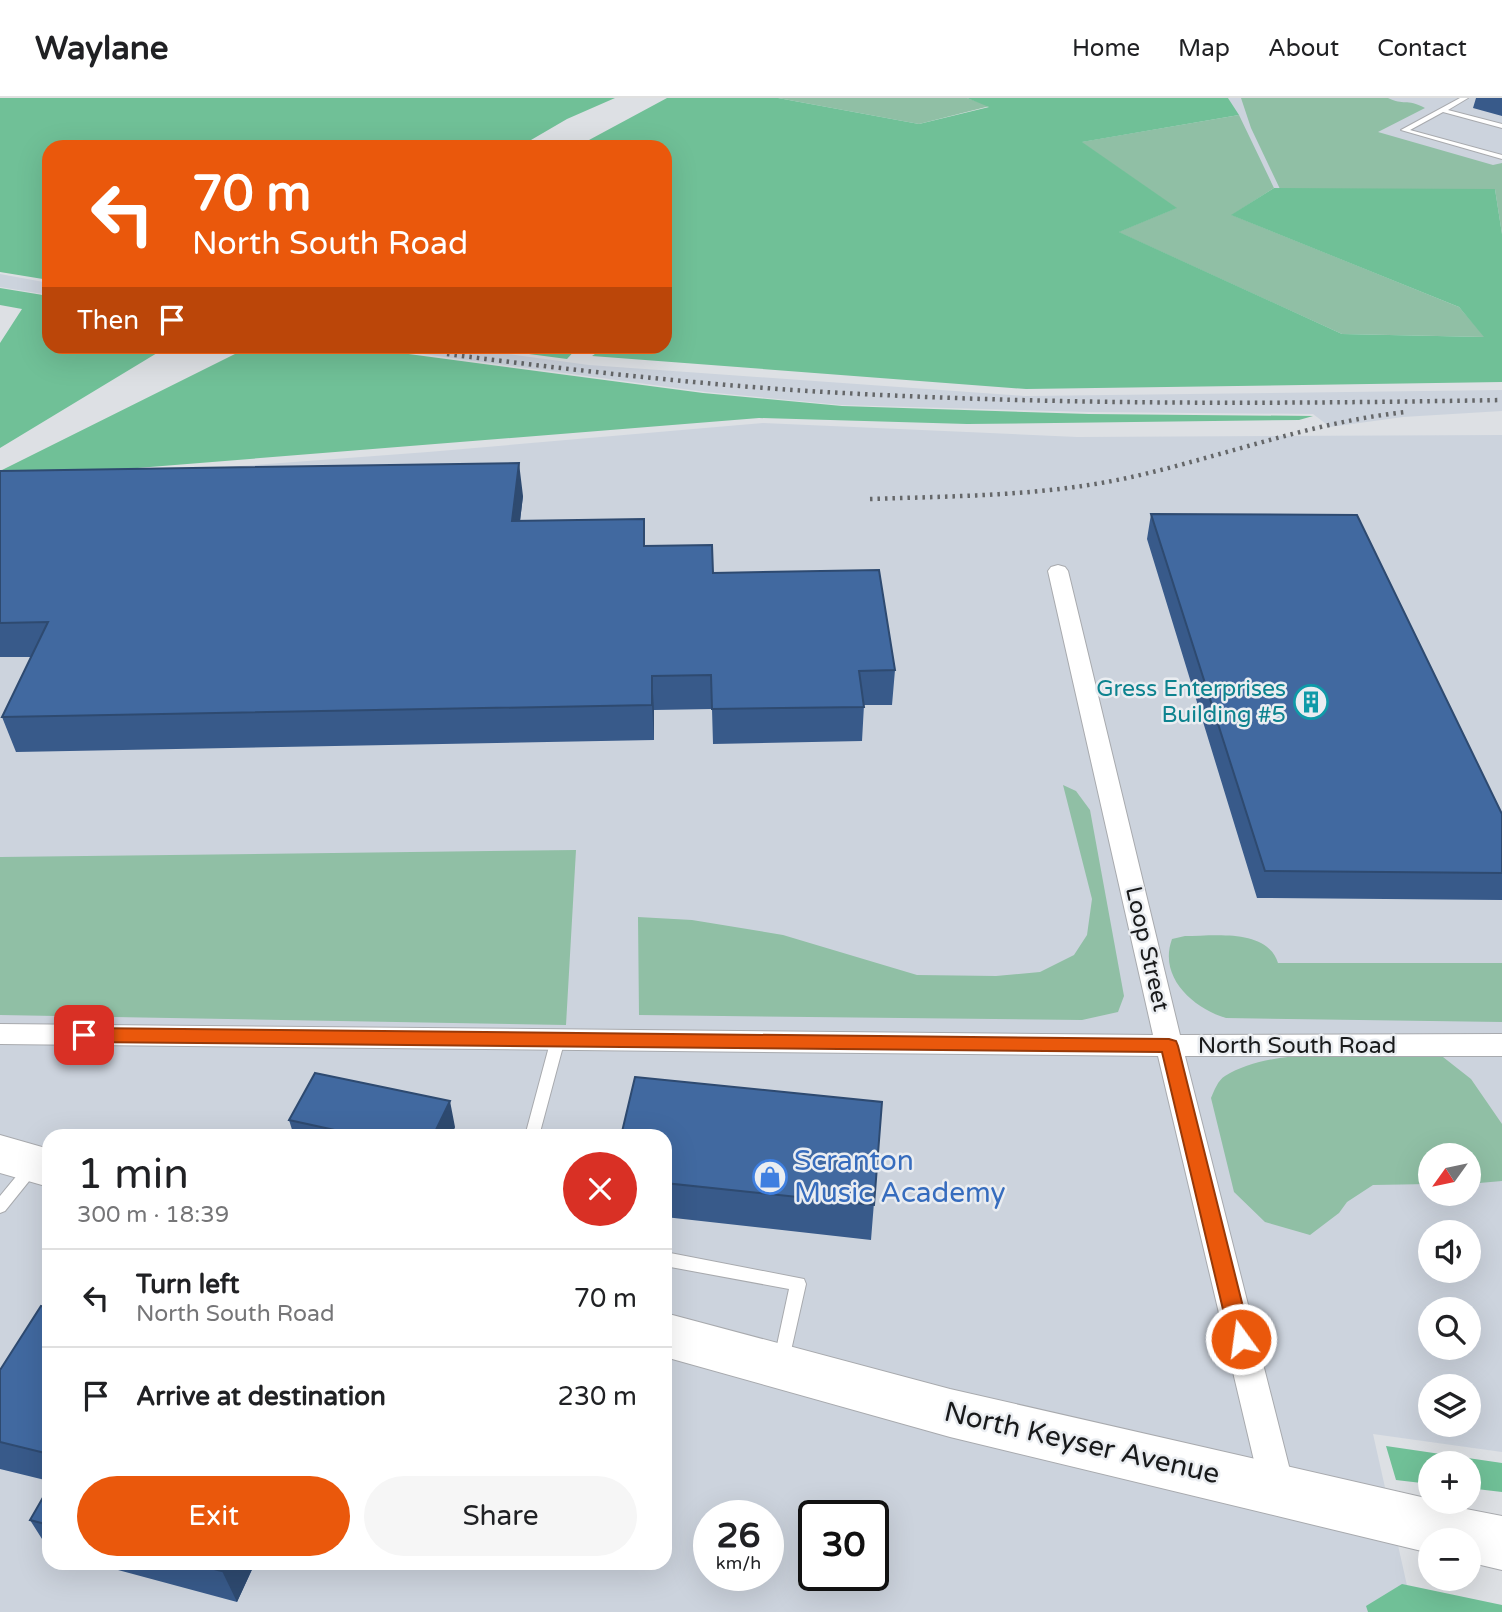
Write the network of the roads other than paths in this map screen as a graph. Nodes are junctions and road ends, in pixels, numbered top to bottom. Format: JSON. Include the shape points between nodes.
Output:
{"nodes":[{"id":1,"x":1465,"y":98,"type":"edge"},
{"id":2,"x":1442,"y":110,"type":"junction"},
{"id":3,"x":1502,"y":126,"type":"edge"},
{"id":4,"x":1502,"y":157,"type":"edge"},
{"id":5,"x":1058,"y":570,"type":"dead end"},
{"id":6,"x":0,"y":1034,"type":"edge"},
{"id":7,"x":558,"y":1039,"type":"junction"},
{"id":8,"x":1502,"y":1045,"type":"edge"},
{"id":9,"x":1169,"y":1046,"type":"junction"},
{"id":10,"x":535,"y":1129,"type":"edge"},
{"id":11,"x":28,"y":1162,"type":"edge"},
{"id":12,"x":0,"y":1207,"type":"edge"},
{"id":13,"x":672,"y":1260,"type":"edge"},
{"id":14,"x":672,"y":1337,"type":"edge"},
{"id":15,"x":780,"y":1366,"type":"junction"},
{"id":16,"x":1278,"y":1490,"type":"junction"},
{"id":17,"x":1502,"y":1543,"type":"edge"}],
"edges":[{"from":1,"to":2,"type":"lane"},
{"from":2,"to":3,"type":"lane"},
{"from":2,"to":4,"type":"lane","via":[[1404,130]]},
{"from":5,"to":9,"type":"street","name":"Loop Street"},
{"from":6,"to":7,"type":"street","name":"North South Road"},
{"from":7,"to":9,"type":"street","name":"North South Road"},
{"from":7,"to":10,"type":"lane"},
{"from":8,"to":9,"type":"street","name":"North South Road"},
{"from":9,"to":16,"type":"street","name":"Loop Street"},
{"from":11,"to":12,"type":"lane"},
{"from":13,"to":15,"type":"lane","via":[[798,1283]]},
{"from":14,"to":15,"type":"main road","name":"North Keyser Avenue"},
{"from":15,"to":16,"type":"main road","name":"North Keyser Avenue","via":[[950,1413]]},
{"from":16,"to":17,"type":"main road","name":"North Keyser Avenue"}]}
